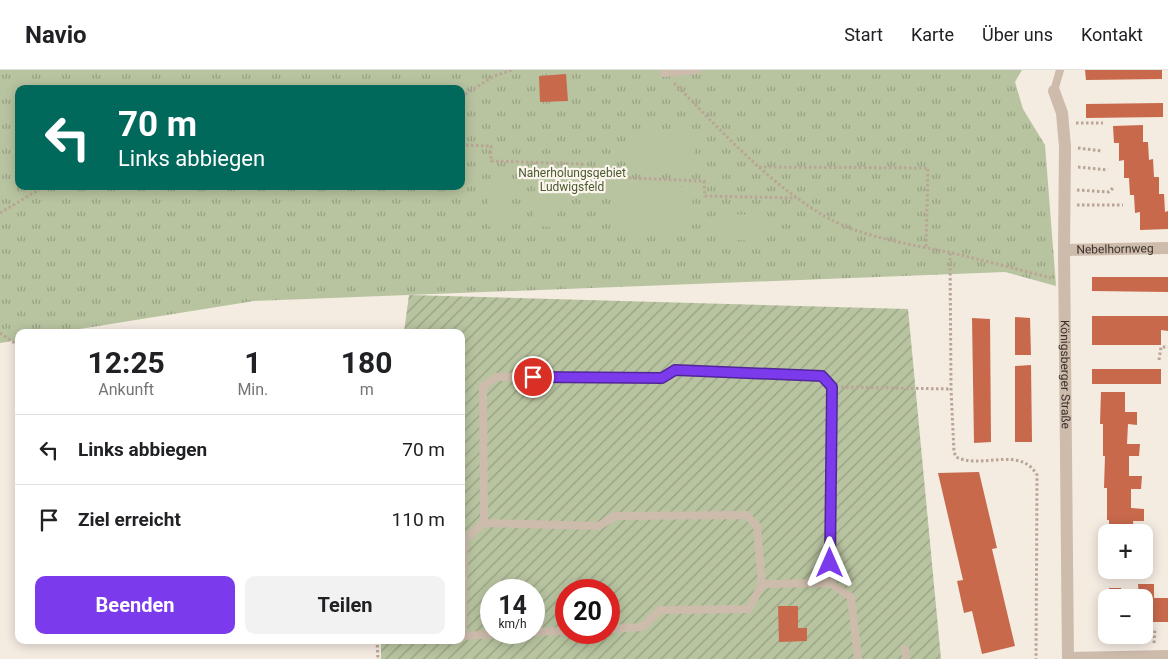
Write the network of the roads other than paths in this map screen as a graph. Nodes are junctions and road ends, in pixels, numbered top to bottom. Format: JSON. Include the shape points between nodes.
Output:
{"nodes":[{"id":1,"x":697,"y":70,"type":"edge"},
{"id":2,"x":1060,"y":70,"type":"edge"},
{"id":3,"x":664,"y":73,"type":"road end"},
{"id":4,"x":1054,"y":91,"type":"joint"},
{"id":5,"x":1168,"y":248,"type":"edge"},
{"id":6,"x":1064,"y":250,"type":"junction"},
{"id":7,"x":484,"y":523,"type":"junction"},
{"id":8,"x":465,"y":539,"type":"edge"},
{"id":9,"x":830,"y":582,"type":"junction"},
{"id":10,"x":762,"y":584,"type":"junction"},
{"id":11,"x":620,"y":628,"type":"edge"},
{"id":12,"x":480,"y":635,"type":"edge"},
{"id":13,"x":465,"y":636,"type":"edge"},
{"id":14,"x":905,"y":649,"type":"dead end"},
{"id":15,"x":1168,"y":656,"type":"edge"},
{"id":16,"x":1068,"y":658,"type":"edge"},
{"id":17,"x":858,"y":659,"type":"edge"},
{"id":18,"x":906,"y":659,"type":"edge"}],
"edges":[{"from":1,"to":3,"type":"lane"},
{"from":2,"to":4,"type":"lane"},
{"from":4,"to":6,"type":"street","name":"Königsberger Straße","via":[[1062,113],[1065,147]]},
{"from":5,"to":6,"type":"street","name":"Nebelhornweg"},
{"from":6,"to":16,"type":"street","name":"Königsberger Straße"},
{"from":7,"to":8,"type":"lane"},
{"from":7,"to":9,"type":"lane","via":[[483,387],[496,376],[662,378],[675,370],[822,376],[832,387]]},
{"from":7,"to":10,"type":"lane","via":[[599,526],[615,516],[746,516],[757,526]]},
{"from":9,"to":10,"type":"lane"},
{"from":9,"to":17,"type":"lane","via":[[851,598]]},
{"from":10,"to":11,"type":"lane","via":[[749,609],[660,610],[642,627]]},
{"from":12,"to":13,"type":"lane"},
{"from":14,"to":18,"type":"lane"},
{"from":15,"to":16,"type":"street"}]}
